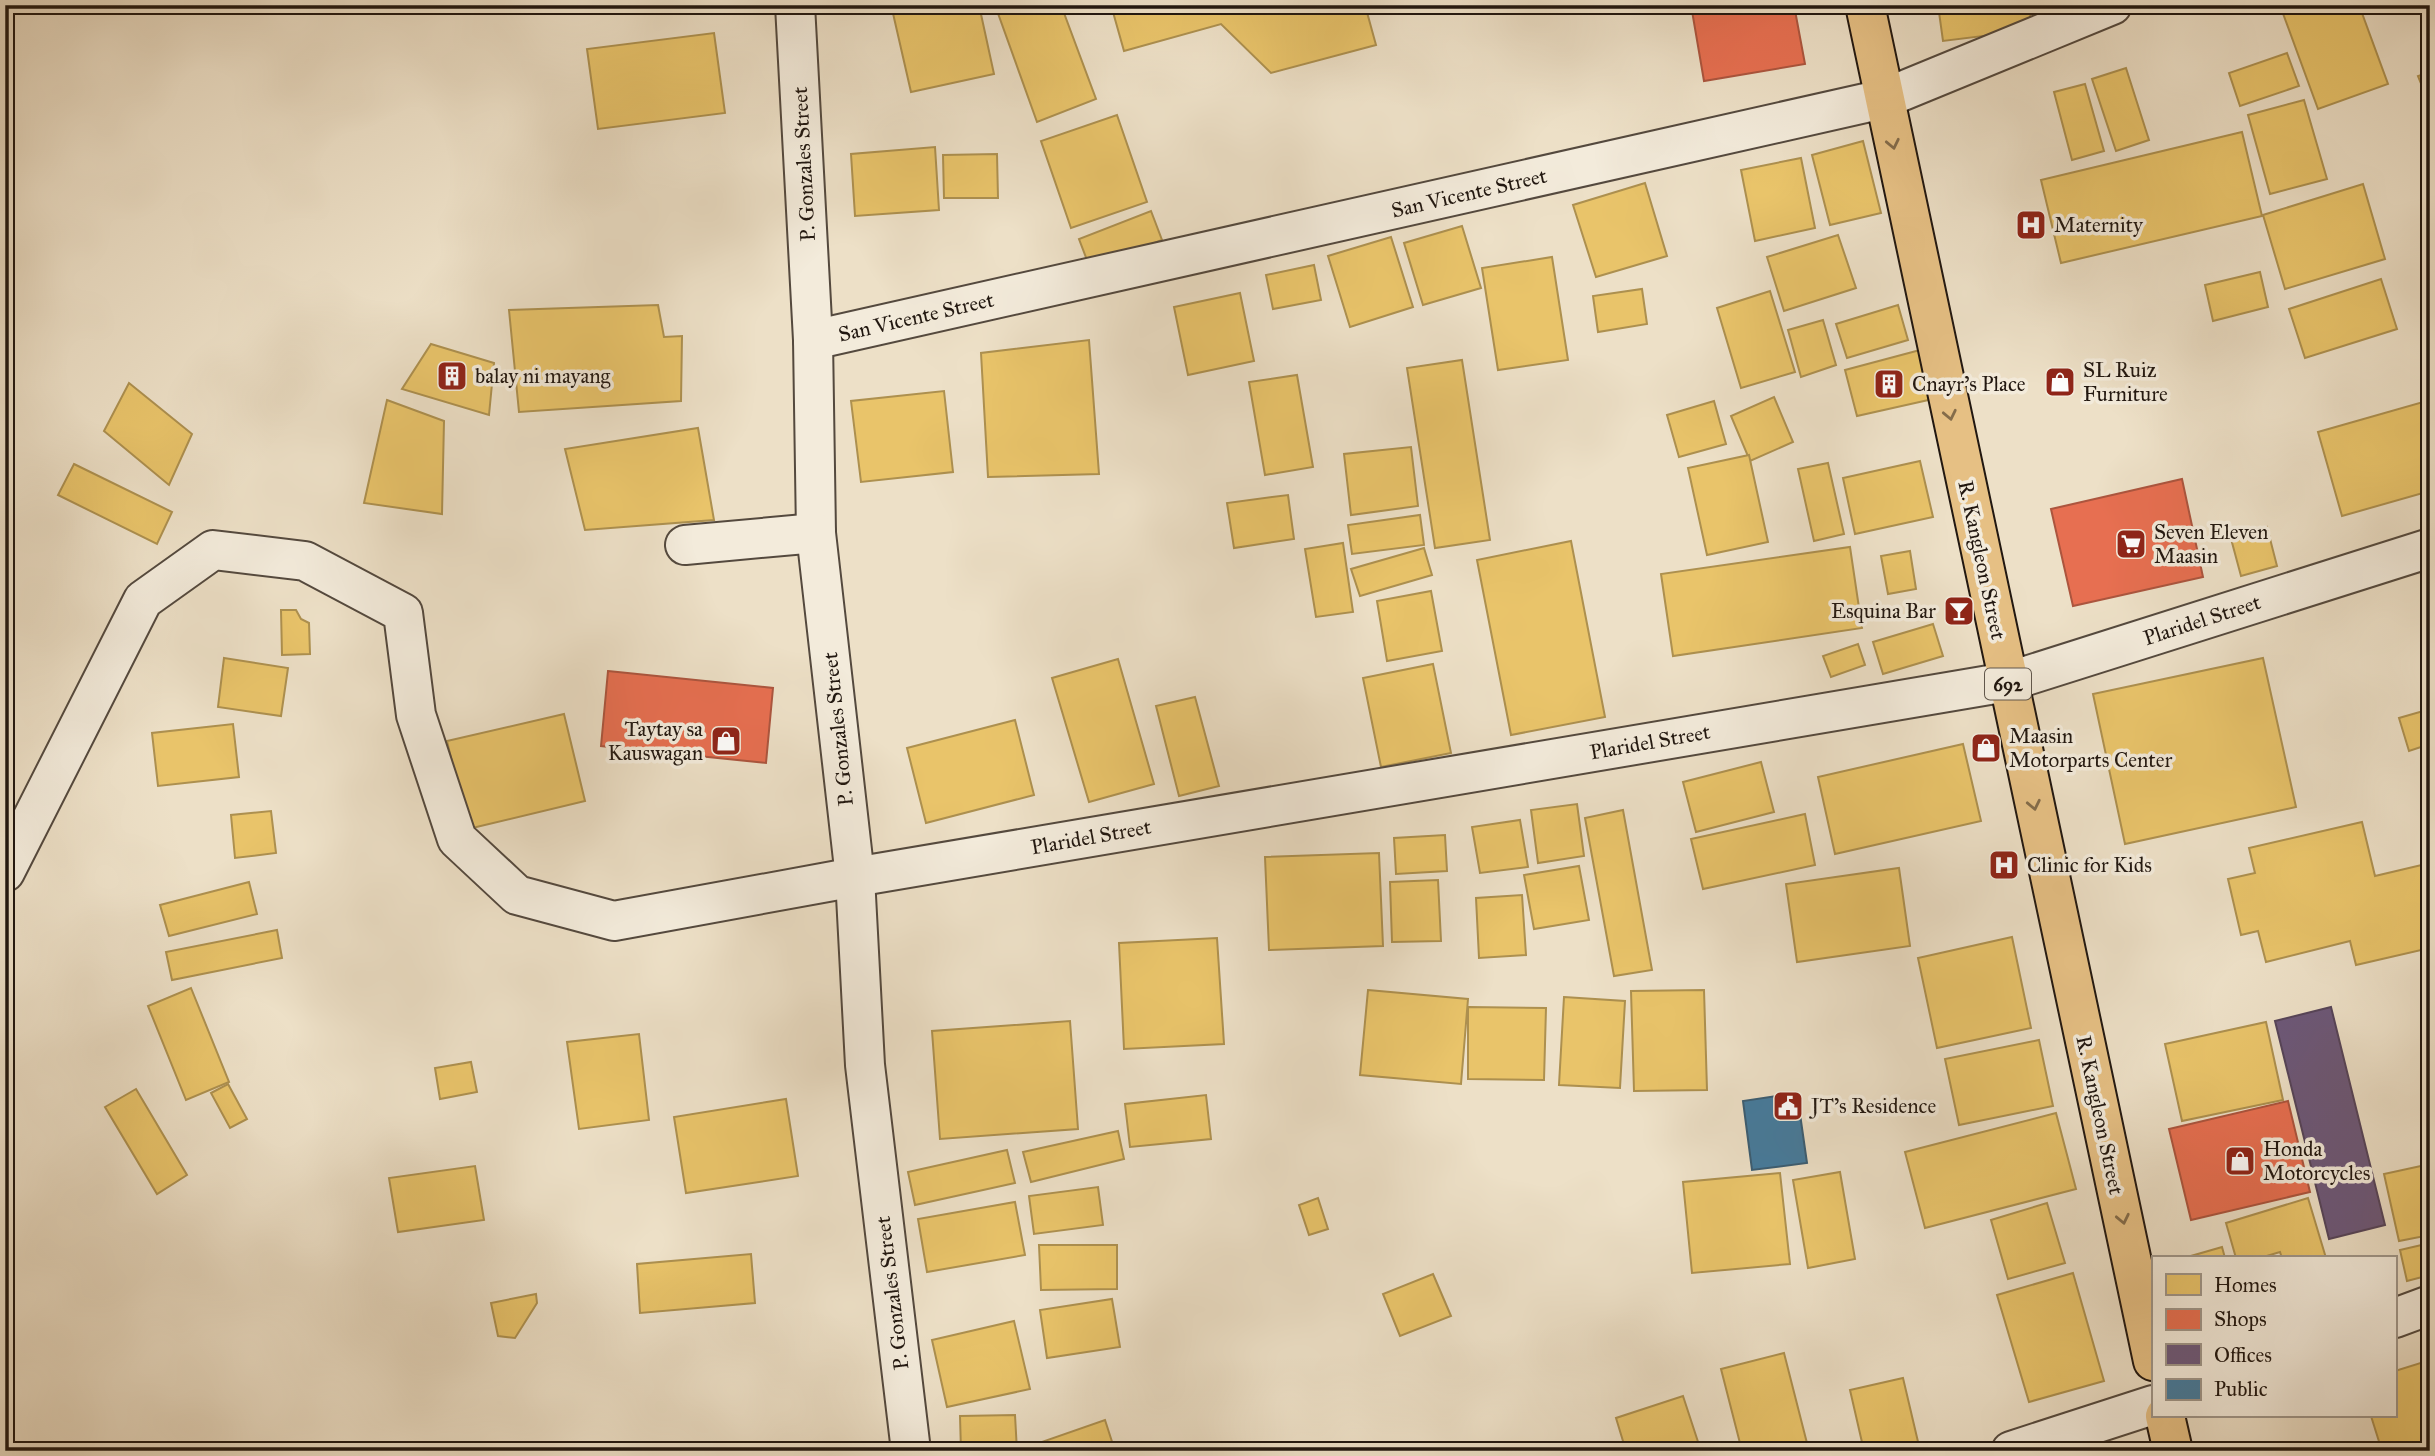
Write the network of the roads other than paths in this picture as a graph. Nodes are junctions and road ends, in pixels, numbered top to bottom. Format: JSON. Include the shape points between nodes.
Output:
{"nodes":[{"id":1,"x":795,"y":5,"type":"edge"},
{"id":2,"x":1865,"y":5,"type":"edge"},
{"id":3,"x":2112,"y":5,"type":"edge"},
{"id":4,"x":1883,"y":99,"type":"junction"},
{"id":5,"x":813,"y":340,"type":"junction"},
{"id":6,"x":816,"y":533,"type":"junction"},
{"id":7,"x":685,"y":545,"type":"dead end"},
{"id":8,"x":2430,"y":548,"type":"edge"},
{"id":9,"x":2007,"y":682,"type":"junction"},
{"id":10,"x":5,"y":872,"type":"edge"},
{"id":11,"x":855,"y":877,"type":"junction"},
{"id":12,"x":2430,"y":1305,"type":"edge"},
{"id":13,"x":2396,"y":1318,"type":"edge"},
{"id":14,"x":2152,"y":1357,"type":"edge"},
{"id":15,"x":2152,"y":1405,"type":"edge"},
{"id":16,"x":2165,"y":1418,"type":"edge"},
{"id":17,"x":911,"y":1451,"type":"edge"},
{"id":18,"x":2011,"y":1451,"type":"edge"},
{"id":19,"x":2173,"y":1451,"type":"edge"}],
"edges":[{"from":1,"to":5,"type":"street","name":"P. Gonzales Street"},
{"from":2,"to":4,"type":"main road","name":"R. Kangleon Street","number":"692"},
{"from":3,"to":4,"type":"street","name":"San Vicente Street"},
{"from":4,"to":5,"type":"street","name":"San Vicente Street"},
{"from":4,"to":9,"type":"main road","name":"R. Kangleon Street","number":"692","one_way":true},
{"from":5,"to":6,"type":"street","name":"P. Gonzales Street"},
{"from":6,"to":7,"type":"street"},
{"from":6,"to":11,"type":"street","name":"P. Gonzales Street"},
{"from":8,"to":9,"type":"street","name":"Plaridel Street"},
{"from":9,"to":11,"type":"street","name":"Plaridel Street"},
{"from":9,"to":14,"type":"main road","name":"R. Kangleon Street","number":"692","one_way":true},
{"from":10,"to":11,"type":"street","name":"Plaridel Street","via":[[143,600],[213,550],[305,561],[403,613],[415,715],[457,839],[517,895],[614,921]]},
{"from":11,"to":17,"type":"street","name":"P. Gonzales Street","via":[[865,1065]]},
{"from":12,"to":13,"type":"street"},
{"from":15,"to":18,"type":"street"},
{"from":16,"to":19,"type":"main road"}]}
